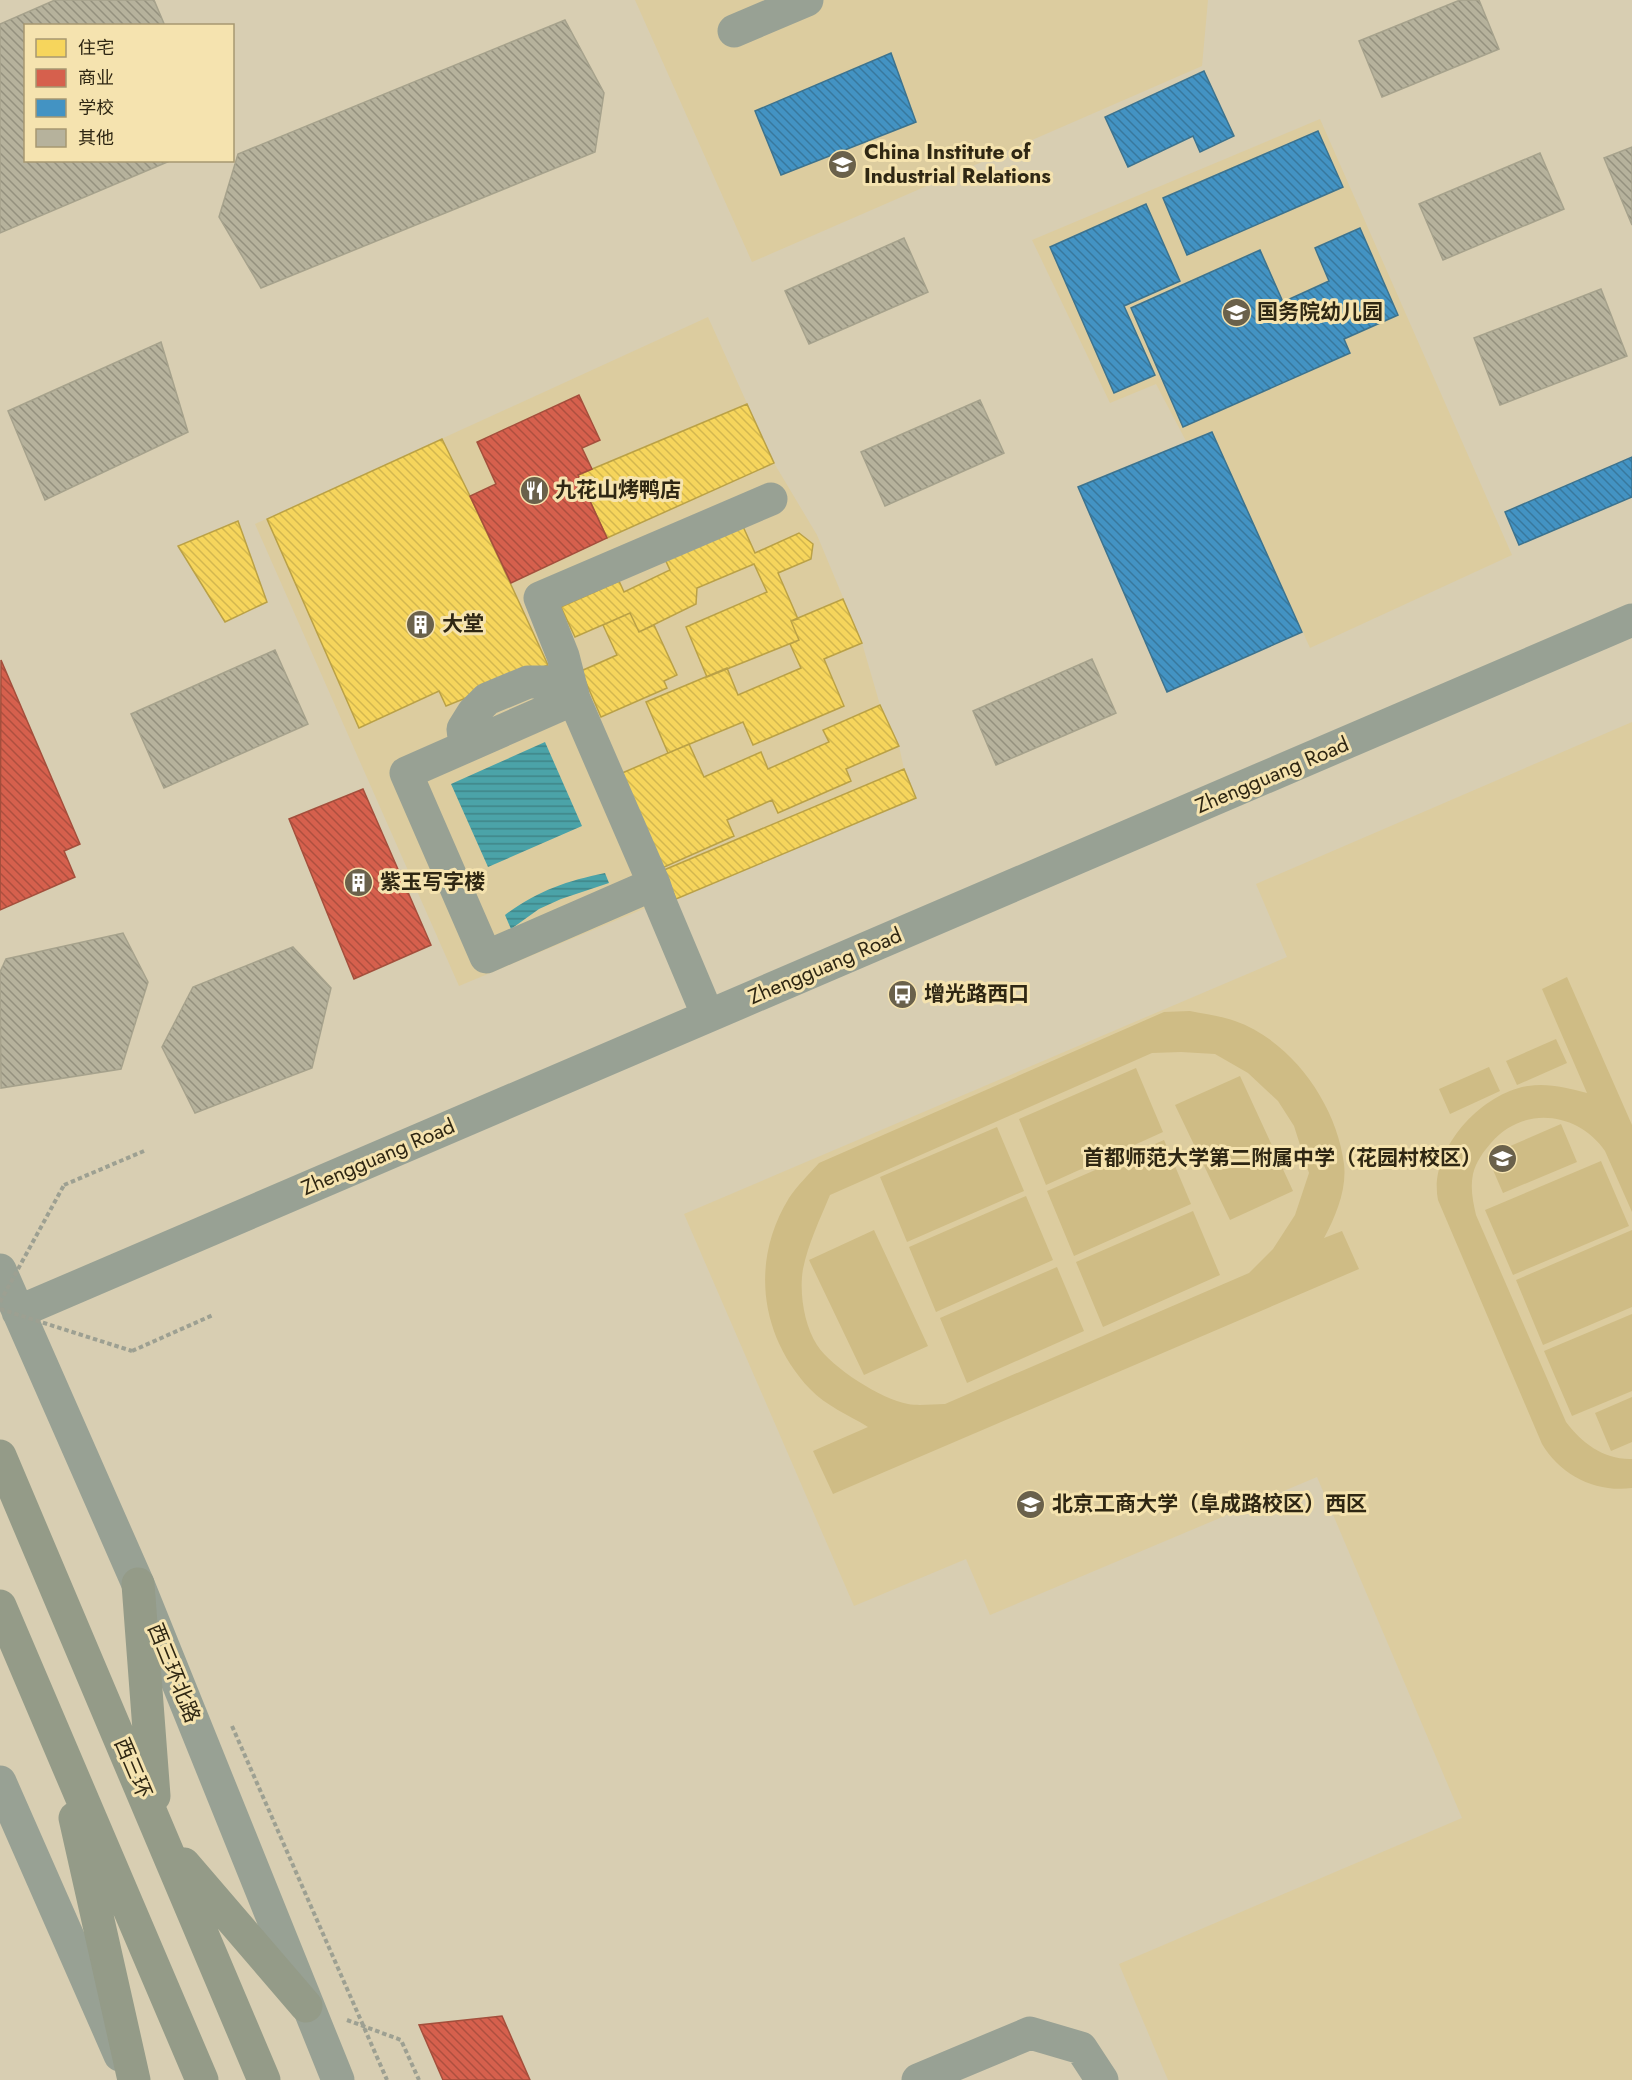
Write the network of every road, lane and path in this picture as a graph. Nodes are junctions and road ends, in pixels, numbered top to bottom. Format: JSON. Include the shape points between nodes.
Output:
{"nodes":[{"id":1,"x":807,"y":0,"type":"edge"},
{"id":2,"x":734,"y":31,"type":"dead end"},
{"id":3,"x":771,"y":499,"type":"dead end"},
{"id":4,"x":1632,"y":620,"type":"edge"},
{"id":5,"x":574,"y":699,"type":"junction"},
{"id":6,"x":654,"y":884,"type":"junction"},
{"id":7,"x":708,"y":1016,"type":"junction"},
{"id":8,"x":144,"y":1151,"type":"dead end"},
{"id":9,"x":0,"y":1270,"type":"edge"},
{"id":10,"x":6,"y":1308,"type":"edge"},
{"id":11,"x":213,"y":1315,"type":"dead end"},
{"id":12,"x":0,"y":1456,"type":"edge"},
{"id":13,"x":138,"y":1584,"type":"junction"},
{"id":14,"x":0,"y":1606,"type":"edge"},
{"id":15,"x":230,"y":1721,"type":"dead end"},
{"id":16,"x":56,"y":1734,"type":"junction"},
{"id":17,"x":0,"y":1782,"type":"edge"},
{"id":18,"x":160,"y":1831,"type":"junction"},
{"id":19,"x":306,"y":2006,"type":"junction"},
{"id":20,"x":363,"y":2026,"type":"junction"},
{"id":21,"x":133,"y":2080,"type":"edge"},
{"id":22,"x":202,"y":2080,"type":"edge"},
{"id":23,"x":264,"y":2080,"type":"edge"},
{"id":24,"x":338,"y":2080,"type":"edge"},
{"id":25,"x":387,"y":2080,"type":"edge"},
{"id":26,"x":419,"y":2080,"type":"edge"},
{"id":27,"x":918,"y":2080,"type":"edge"},
{"id":28,"x":1102,"y":2080,"type":"edge"}],
"edges":[{"from":1,"to":2,"type":"street"},
{"from":3,"to":5,"type":"street","via":[[540,598],[563,656]]},
{"from":4,"to":7,"type":"street","name":"Zhengguang Road"},
{"from":5,"to":6,"type":"street"},
{"from":5,"to":6,"type":"street","via":[[406,773],[486,957]]},
{"from":6,"to":7,"type":"street"},
{"from":7,"to":10,"type":"street","name":"Zhengguang Road"},
{"from":8,"to":10,"type":"path","bridge":true,"via":[[64,1185]]},
{"from":9,"to":10,"type":"street","name":"西三环北路"},
{"from":10,"to":11,"type":"path","bridge":true,"via":[[132,1350]]},
{"from":10,"to":13,"type":"street","name":"西三环北路"},
{"from":12,"to":18,"type":"highway","name":"西三环"},
{"from":13,"to":18,"type":"highway"},
{"from":13,"to":19,"type":"street","name":"西三环北路"},
{"from":14,"to":16,"type":"highway"},
{"from":15,"to":20,"type":"path"},
{"from":16,"to":21,"type":"highway"},
{"from":16,"to":22,"type":"highway"},
{"from":17,"to":21,"type":"street"},
{"from":18,"to":19,"type":"highway"},
{"from":18,"to":23,"type":"highway","name":"西三环"},
{"from":19,"to":20,"type":"path"},
{"from":19,"to":24,"type":"street","name":"西三环北路"},
{"from":20,"to":25,"type":"path"},
{"from":20,"to":26,"type":"path","via":[[401,2040]]},
{"from":27,"to":28,"type":"street","via":[[1030,2033],[1081,2048]]}]}
